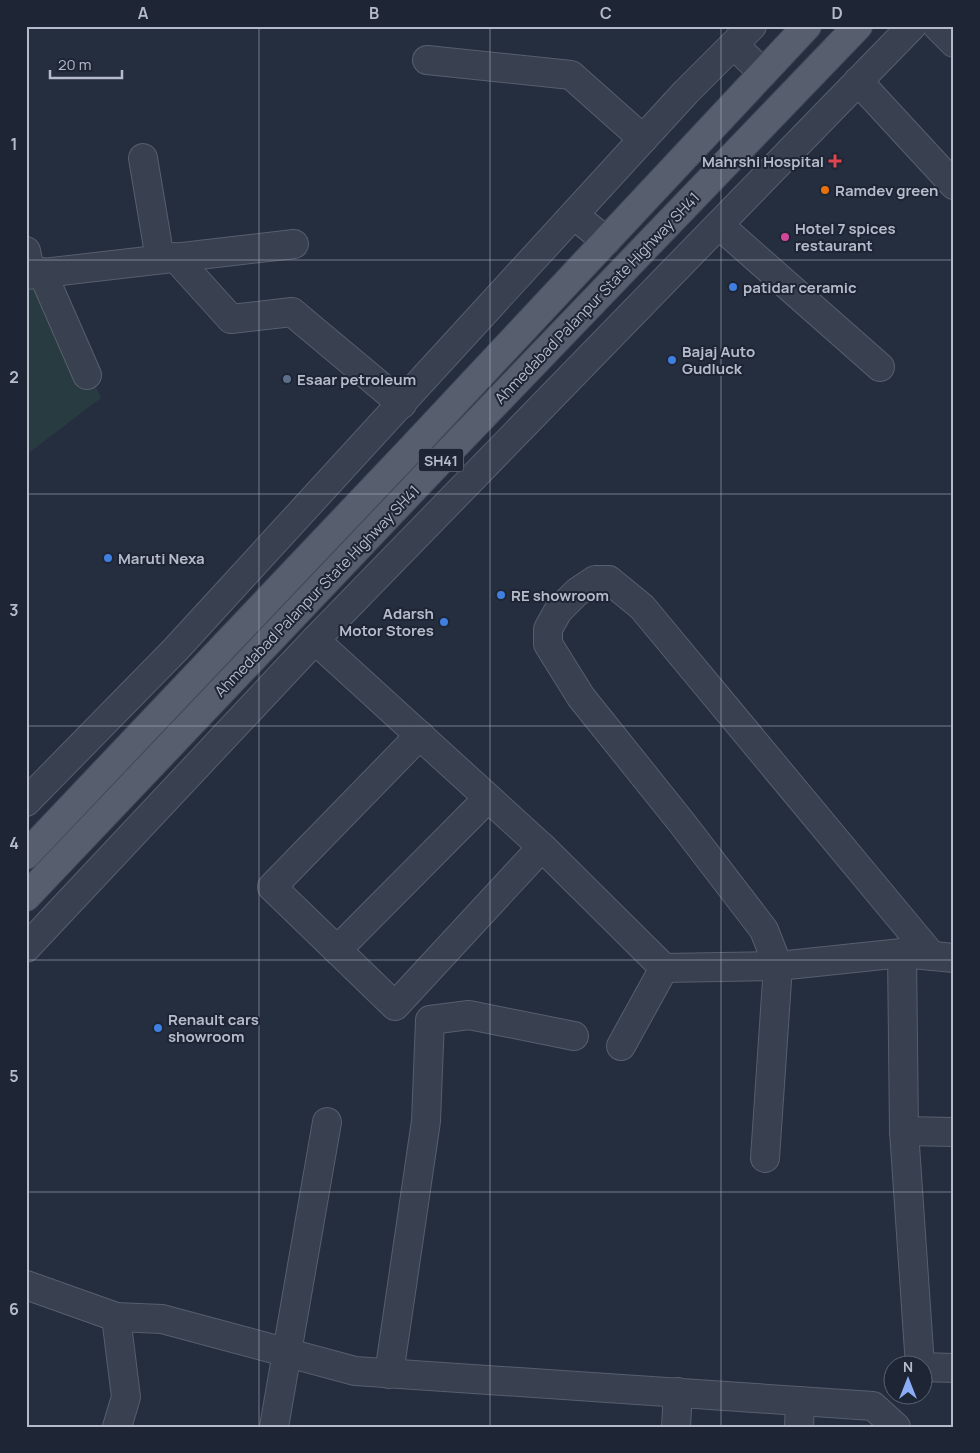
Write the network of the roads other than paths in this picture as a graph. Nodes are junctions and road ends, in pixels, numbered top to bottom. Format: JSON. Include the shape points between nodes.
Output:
{"nodes":[{"id":1,"x":807,"y":26,"type":"edge"},
{"id":2,"x":858,"y":26,"type":"edge"},
{"id":3,"x":912,"y":26,"type":"edge"},
{"id":4,"x":936,"y":26,"type":"edge"},
{"id":5,"x":743,"y":35,"type":"edge"},
{"id":6,"x":954,"y":43,"type":"edge"},
{"id":7,"x":427,"y":60,"type":"dead end"},
{"id":8,"x":763,"y":73,"type":"junction"},
{"id":9,"x":858,"y":81,"type":"junction"},
{"id":10,"x":643,"y":139,"type":"junction"},
{"id":11,"x":143,"y":158,"type":"dead end"},
{"id":12,"x":954,"y":186,"type":"edge"},
{"id":13,"x":574,"y":215,"type":"junction"},
{"id":14,"x":719,"y":226,"type":"junction"},
{"id":15,"x":606,"y":241,"type":"junction"},
{"id":16,"x":294,"y":244,"type":"dead end"},
{"id":17,"x":168,"y":258,"type":"junction"},
{"id":18,"x":31,"y":268,"type":"edge"},
{"id":19,"x":880,"y":367,"type":"dead end"},
{"id":20,"x":88,"y":375,"type":"dead end"},
{"id":21,"x":402,"y":404,"type":"junction"},
{"id":22,"x":316,"y":640,"type":"junction"},
{"id":23,"x":420,"y":735,"type":"junction"},
{"id":24,"x":488,"y":798,"type":"junction"},
{"id":25,"x":26,"y":802,"type":"edge"},
{"id":26,"x":542,"y":847,"type":"junction"},
{"id":27,"x":28,"y":851,"type":"edge"},
{"id":28,"x":26,"y":897,"type":"edge"},
{"id":29,"x":26,"y":948,"type":"edge"},
{"id":30,"x":337,"y":950,"type":"junction"},
{"id":31,"x":902,"y":953,"type":"junction"},
{"id":32,"x":943,"y":957,"type":"edge"},
{"id":33,"x":778,"y":966,"type":"junction"},
{"id":34,"x":664,"y":968,"type":"junction"},
{"id":35,"x":574,"y":1036,"type":"dead end"},
{"id":36,"x":620,"y":1046,"type":"dead end"},
{"id":37,"x":327,"y":1122,"type":"dead end"},
{"id":38,"x":904,"y":1131,"type":"junction"},
{"id":39,"x":954,"y":1132,"type":"edge"},
{"id":40,"x":765,"y":1158,"type":"dead end"},
{"id":41,"x":26,"y":1286,"type":"edge"},
{"id":42,"x":116,"y":1317,"type":"junction"},
{"id":43,"x":287,"y":1353,"type":"junction"},
{"id":44,"x":920,"y":1356,"type":"edge"},
{"id":45,"x":932,"y":1367,"type":"edge"},
{"id":46,"x":954,"y":1368,"type":"edge"},
{"id":47,"x":388,"y":1374,"type":"junction"},
{"id":48,"x":678,"y":1392,"type":"junction"},
{"id":49,"x":799,"y":1414,"type":"edge"},
{"id":50,"x":117,"y":1427,"type":"edge"},
{"id":51,"x":274,"y":1427,"type":"edge"},
{"id":52,"x":676,"y":1427,"type":"edge"},
{"id":53,"x":896,"y":1427,"type":"edge"}],
"edges":[{"from":1,"to":8,"type":"main road","number":"SH41"},
{"from":2,"to":28,"type":"main road","name":"Ahmedabad Palanpur State Highway SH41","number":"SH41"},
{"from":3,"to":9,"type":"street"},
{"from":4,"to":6,"type":"street"},
{"from":5,"to":8,"type":"street"},
{"from":5,"to":10,"type":"street"},
{"from":7,"to":10,"type":"street","via":[[571,75]]},
{"from":8,"to":15,"type":"main road","number":"SH41"},
{"from":9,"to":12,"type":"street"},
{"from":9,"to":14,"type":"street"},
{"from":10,"to":13,"type":"street"},
{"from":11,"to":17,"type":"street"},
{"from":13,"to":15,"type":"street"},
{"from":13,"to":21,"type":"street"},
{"from":14,"to":19,"type":"street"},
{"from":14,"to":22,"type":"street"},
{"from":15,"to":27,"type":"main road","number":"SH41"},
{"from":16,"to":17,"type":"street"},
{"from":17,"to":18,"type":"street"},
{"from":17,"to":21,"type":"street","via":[[231,319],[292,312]]},
{"from":18,"to":20,"type":"street"},
{"from":21,"to":25,"type":"street","via":[[176,649]]},
{"from":22,"to":23,"type":"street"},
{"from":22,"to":29,"type":"street"},
{"from":23,"to":24,"type":"street"},
{"from":23,"to":30,"type":"street","via":[[272,888]]},
{"from":24,"to":26,"type":"street"},
{"from":24,"to":30,"type":"street"},
{"from":26,"to":30,"type":"street","via":[[395,1006]]},
{"from":26,"to":34,"type":"street"},
{"from":31,"to":32,"type":"street"},
{"from":31,"to":33,"type":"street"},
{"from":31,"to":38,"type":"street"},
{"from":32,"to":33,"type":"street","via":[[642,607],[609,580],[595,580],[558,611],[548,628],[548,644],[581,697],[764,930]]},
{"from":33,"to":34,"type":"street"},
{"from":33,"to":40,"type":"street"},
{"from":34,"to":36,"type":"street"},
{"from":35,"to":47,"type":"street","via":[[469,1014],[430,1020],[426,1121]]},
{"from":37,"to":43,"type":"street"},
{"from":38,"to":39,"type":"street"},
{"from":38,"to":44,"type":"street"},
{"from":41,"to":42,"type":"street"},
{"from":42,"to":43,"type":"street","via":[[162,1319]]},
{"from":42,"to":50,"type":"street","via":[[126,1397]]},
{"from":43,"to":47,"type":"street","via":[[355,1371]]},
{"from":43,"to":51,"type":"street"},
{"from":45,"to":46,"type":"street"},
{"from":47,"to":48,"type":"street"},
{"from":48,"to":49,"type":"street"},
{"from":48,"to":52,"type":"street"},
{"from":49,"to":53,"type":"street","via":[[874,1406]]}]}
